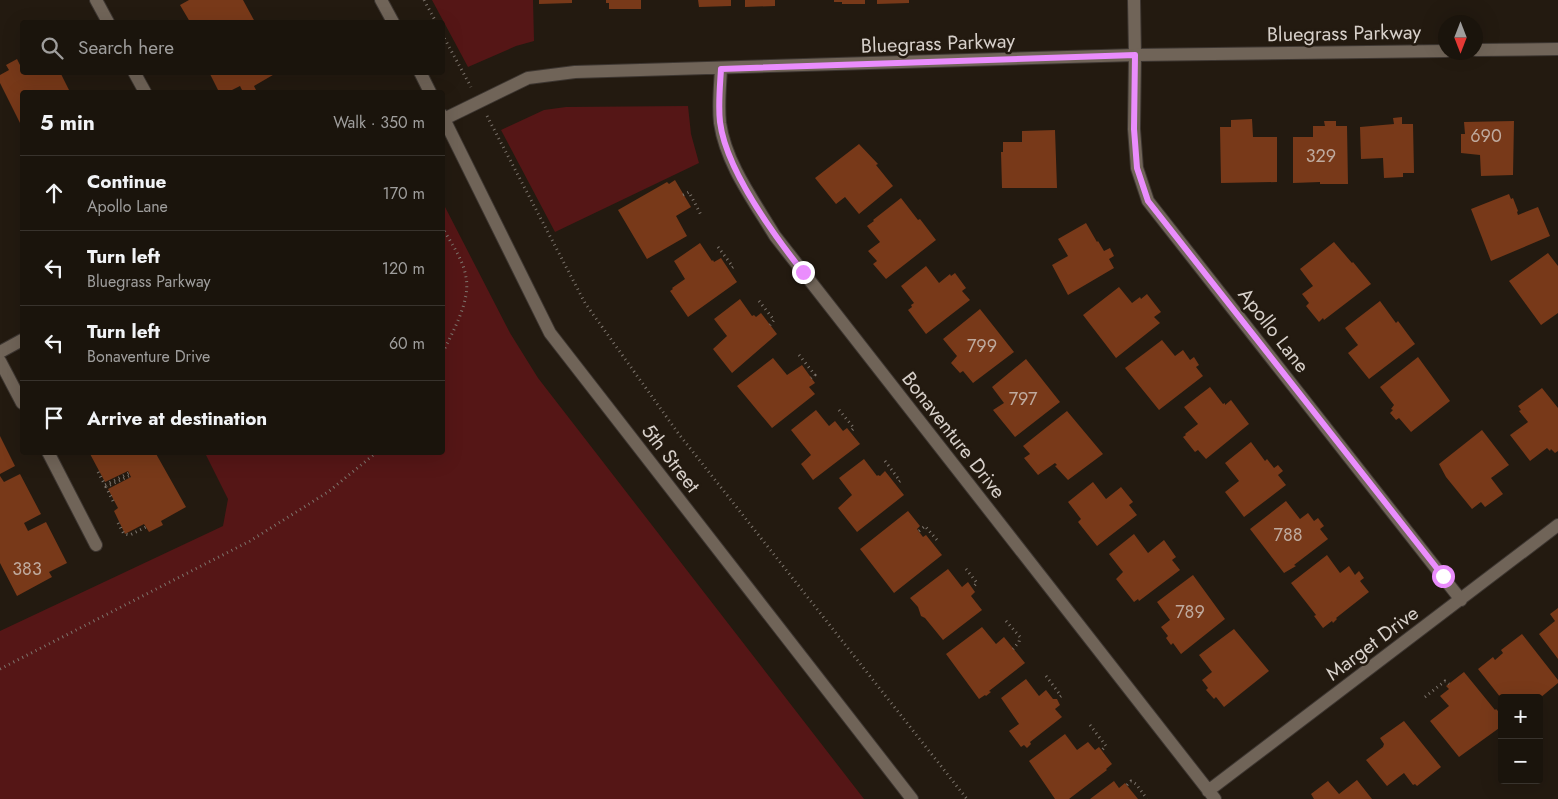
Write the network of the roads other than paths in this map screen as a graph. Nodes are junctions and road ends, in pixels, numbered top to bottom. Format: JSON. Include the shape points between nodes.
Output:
{"nodes":[{"id":1,"x":96,"y":0,"type":"edge"},
{"id":2,"x":381,"y":0,"type":"edge"},
{"id":3,"x":1134,"y":0,"type":"edge"},
{"id":4,"x":107,"y":20,"type":"edge"},
{"id":5,"x":392,"y":20,"type":"edge"},
{"id":6,"x":1558,"y":49,"type":"edge"},
{"id":7,"x":1483,"y":50,"type":"edge"},
{"id":8,"x":1438,"y":51,"type":"edge"},
{"id":9,"x":1135,"y":55,"type":"junction"},
{"id":10,"x":721,"y":69,"type":"junction"},
{"id":11,"x":136,"y":75,"type":"edge"},
{"id":12,"x":422,"y":75,"type":"edge"},
{"id":13,"x":144,"y":90,"type":"edge"},
{"id":14,"x":429,"y":90,"type":"edge"},
{"id":15,"x":445,"y":117,"type":"edge"},
{"id":16,"x":445,"y":122,"type":"edge"},
{"id":17,"x":20,"y":341,"type":"edge"},
{"id":18,"x":0,"y":352,"type":"edge"},
{"id":19,"x":0,"y":361,"type":"edge"},
{"id":20,"x":20,"y":399,"type":"edge"},
{"id":21,"x":50,"y":455,"type":"edge"},
{"id":22,"x":1558,"y":525,"type":"edge"},
{"id":23,"x":96,"y":545,"type":"dead end"},
{"id":24,"x":1461,"y":600,"type":"junction"},
{"id":25,"x":1212,"y":795,"type":"edge"},
{"id":26,"x":912,"y":799,"type":"edge"}],
"edges":[{"from":1,"to":4,"type":"street"},
{"from":2,"to":5,"type":"street"},
{"from":3,"to":9,"type":"street","name":"Apollo Lane"},
{"from":6,"to":7,"type":"street"},
{"from":8,"to":9,"type":"street","name":"Bluegrass Parkway"},
{"from":9,"to":10,"type":"street","name":"Bluegrass Parkway"},
{"from":9,"to":24,"type":"street","name":"Apollo Lane","via":[[1137,168],[1148,201]]},
{"from":10,"to":15,"type":"street","name":"Bluegrass Parkway","via":[[575,72],[528,78]]},
{"from":10,"to":25,"type":"street","name":"Bonaventure Drive","via":[[720,122],[726,150],[775,236]]},
{"from":11,"to":13,"type":"street"},
{"from":12,"to":14,"type":"street"},
{"from":16,"to":26,"type":"street","name":"5th Street","via":[[550,333]]},
{"from":17,"to":18,"type":"street"},
{"from":19,"to":20,"type":"street"},
{"from":21,"to":23,"type":"street"},
{"from":22,"to":24,"type":"street","name":"Marget Drive"},
{"from":24,"to":25,"type":"street","name":"Marget Drive"}]}
